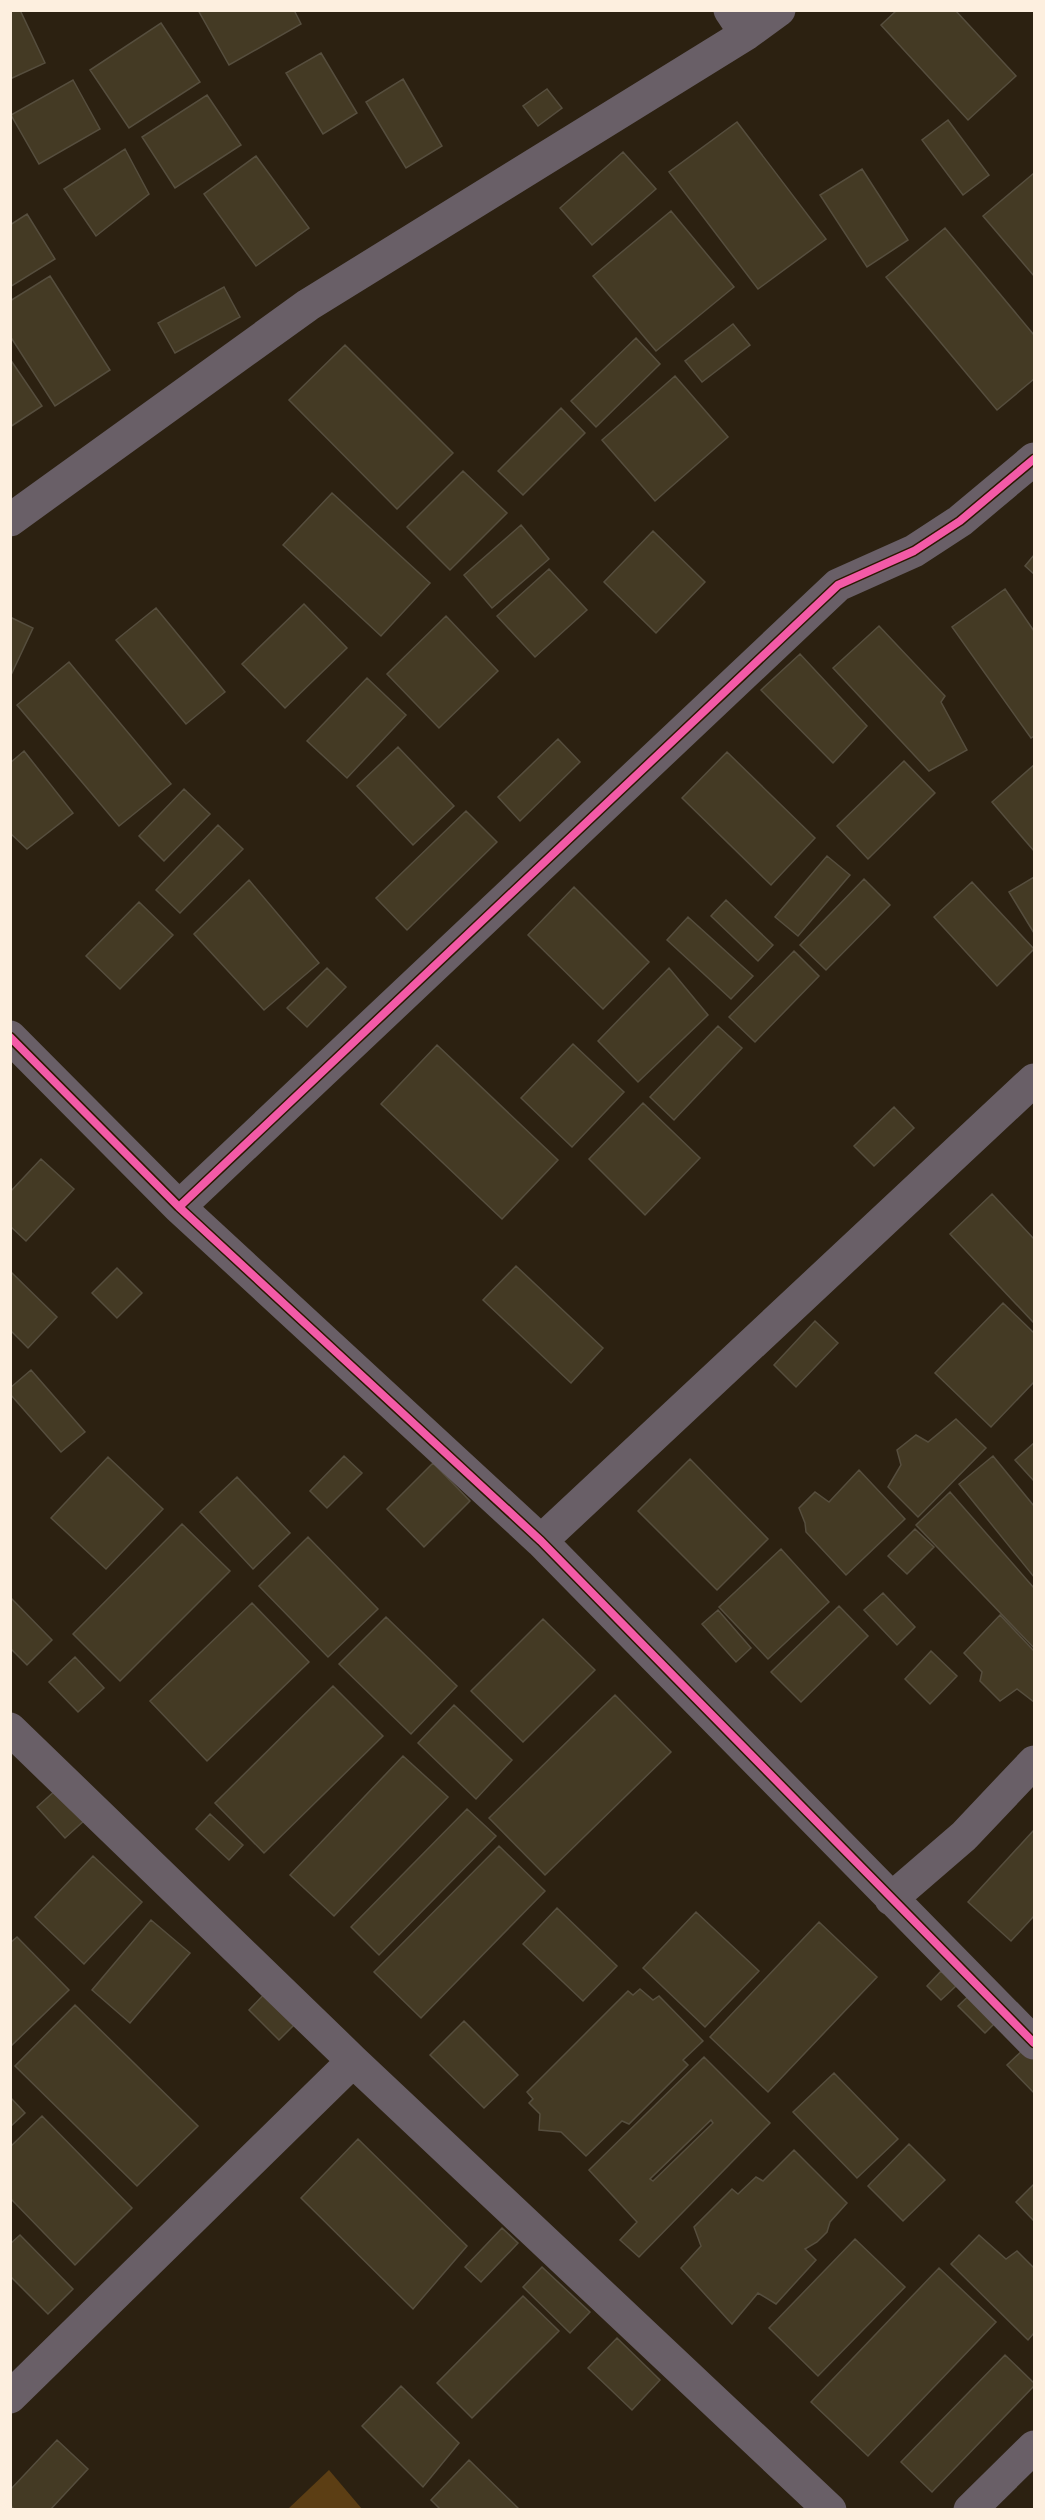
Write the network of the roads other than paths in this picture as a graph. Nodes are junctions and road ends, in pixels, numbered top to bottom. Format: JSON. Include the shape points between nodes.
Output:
{"nodes":[{"id":1,"x":779,"y":10,"type":"edge"},
{"id":2,"x":738,"y":22,"type":"edge"},
{"id":3,"x":1035,"y":459,"type":"edge"},
{"id":4,"x":10,"y":520,"type":"edge"},
{"id":5,"x":10,"y":1037,"type":"edge"},
{"id":6,"x":1035,"y":1080,"type":"edge"},
{"id":7,"x":179,"y":1208,"type":"junction"},
{"id":8,"x":541,"y":1541,"type":"junction"},
{"id":9,"x":11,"y":1732,"type":"edge"},
{"id":10,"x":1035,"y":1762,"type":"edge"},
{"id":11,"x":891,"y":1899,"type":"junction"},
{"id":12,"x":1035,"y":2043,"type":"edge"},
{"id":13,"x":353,"y":2061,"type":"junction"},
{"id":14,"x":10,"y":2397,"type":"edge"},
{"id":15,"x":1035,"y":2447,"type":"edge"},
{"id":16,"x":830,"y":2510,"type":"edge"},
{"id":17,"x":970,"y":2510,"type":"edge"}],
"edges":[{"from":1,"to":2,"type":"street"},
{"from":2,"to":4,"type":"street","via":[[308,305]]},
{"from":3,"to":7,"type":"street","via":[[960,520],[914,551],[838,585]]},
{"from":5,"to":7,"type":"street"},
{"from":6,"to":8,"type":"street"},
{"from":7,"to":8,"type":"street"},
{"from":8,"to":11,"type":"street"},
{"from":9,"to":13,"type":"street"},
{"from":10,"to":11,"type":"street","via":[[964,1836]]},
{"from":11,"to":12,"type":"street"},
{"from":13,"to":14,"type":"street"},
{"from":13,"to":16,"type":"street"},
{"from":15,"to":17,"type":"street"}]}
